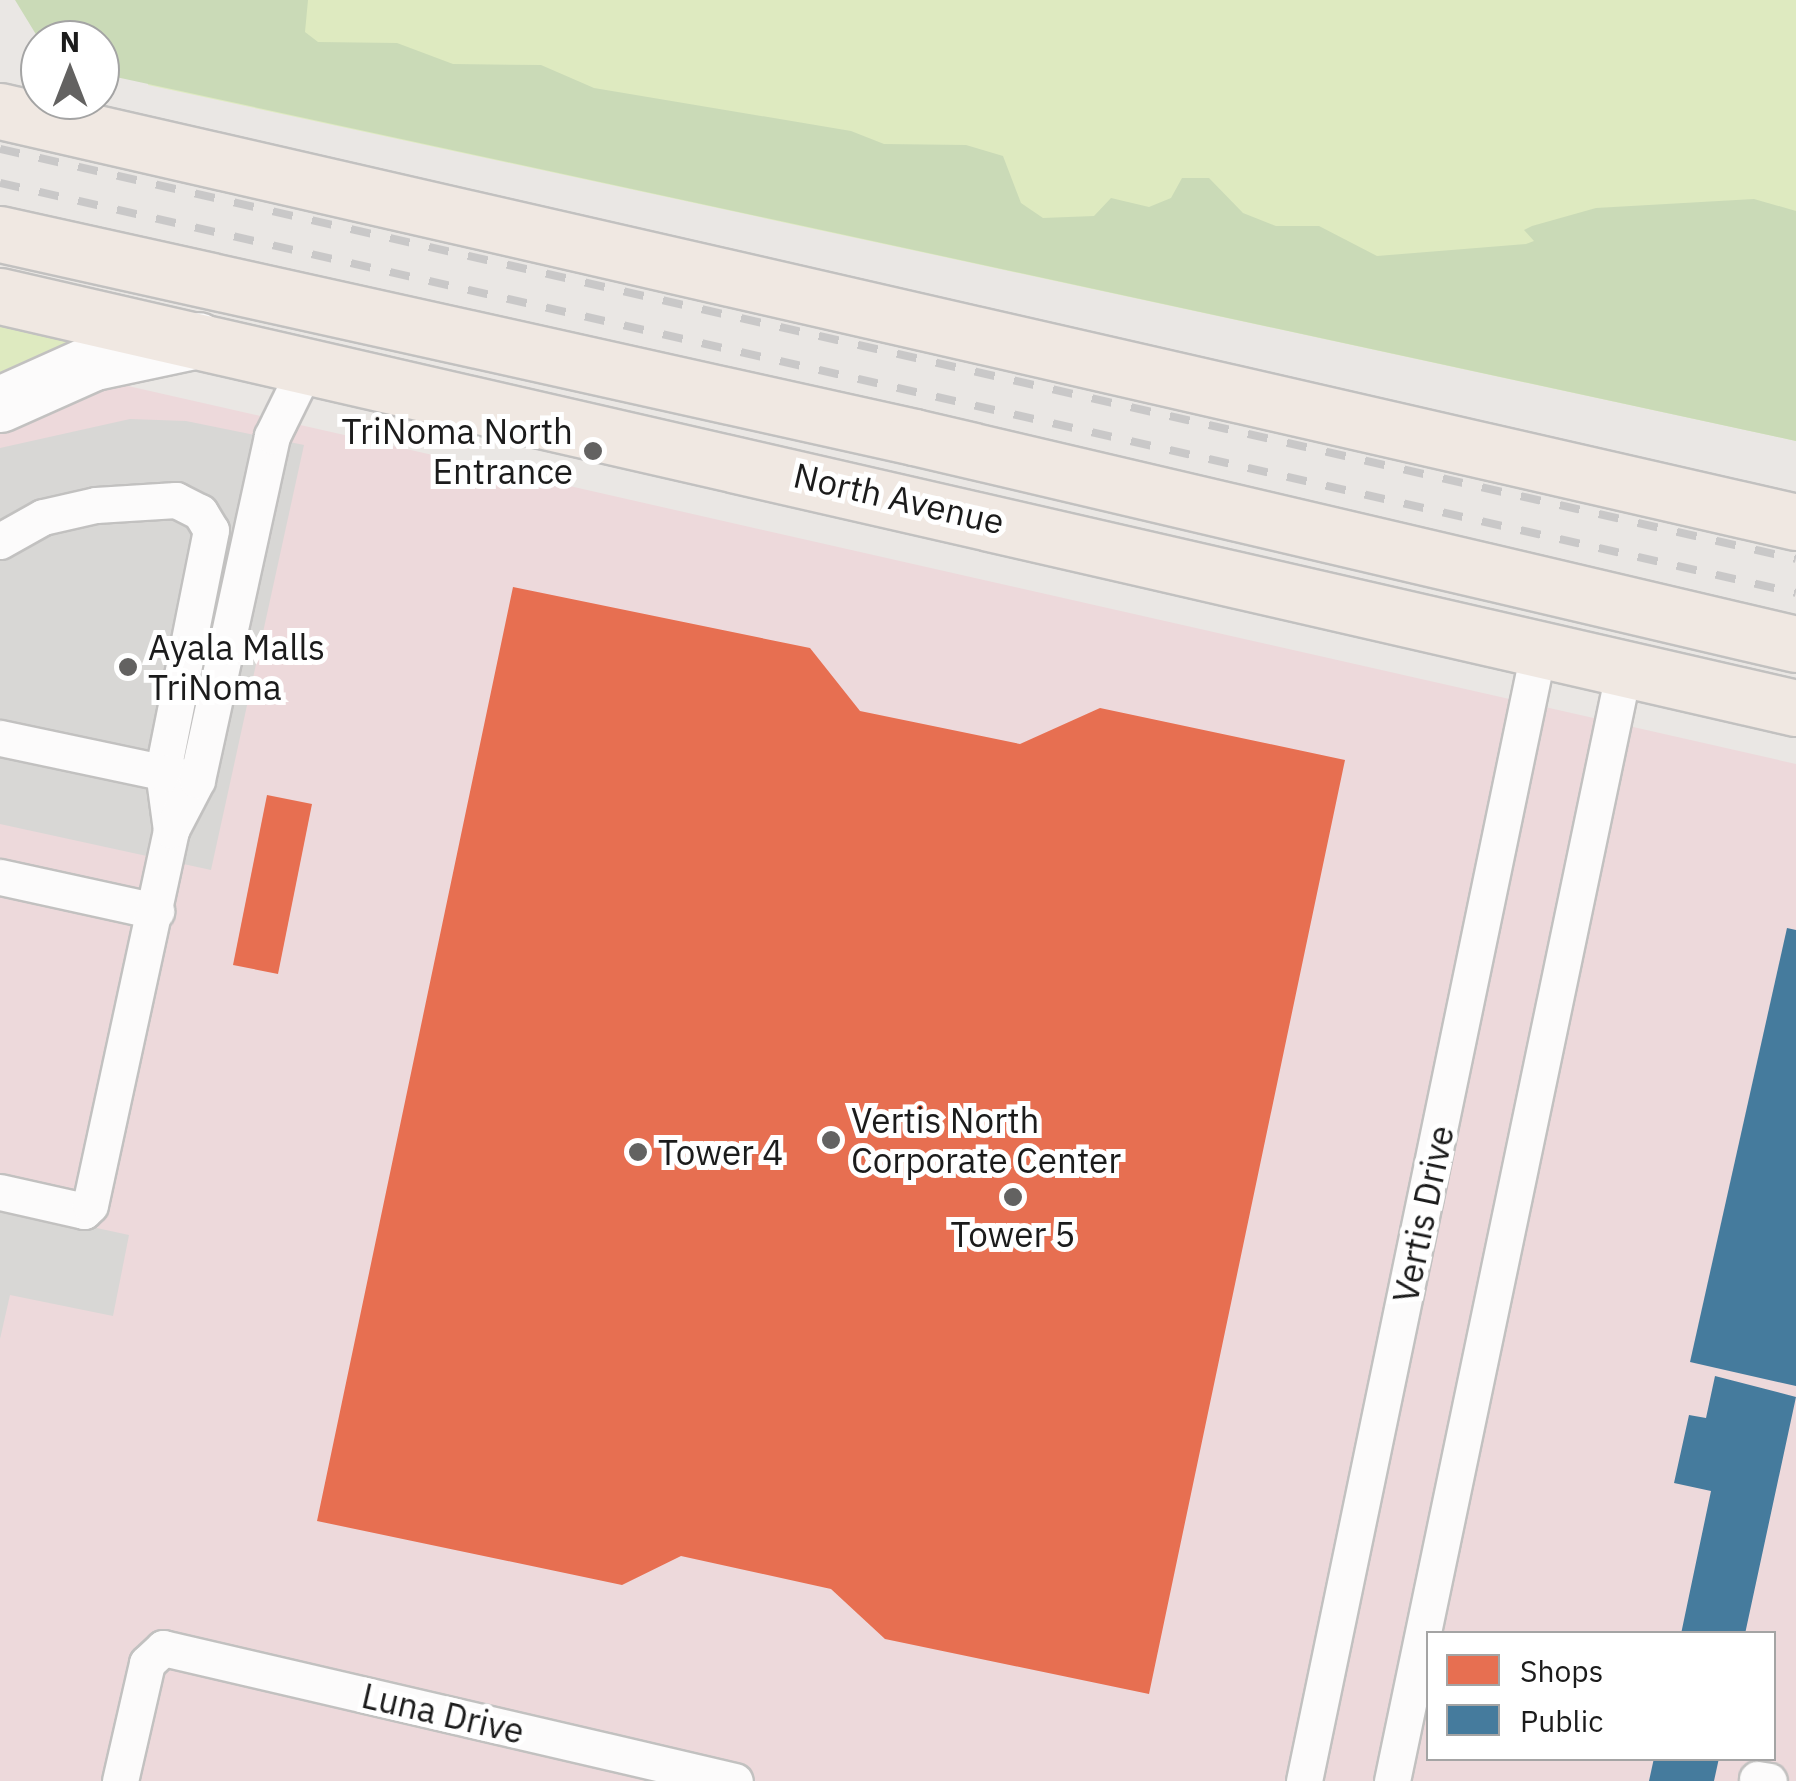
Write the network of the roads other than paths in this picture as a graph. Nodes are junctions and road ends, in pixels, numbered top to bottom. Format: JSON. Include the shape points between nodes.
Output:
{"nodes":[{"id":1,"x":0,"y":112,"type":"edge"},
{"id":2,"x":0,"y":234,"type":"edge"},
{"id":3,"x":0,"y":296,"type":"edge"},
{"id":4,"x":198,"y":340,"type":"junction"},
{"id":5,"x":307,"y":365,"type":"junction"},
{"id":6,"x":625,"y":374,"type":"junction"},
{"id":7,"x":0,"y":404,"type":"edge"},
{"id":8,"x":614,"y":433,"type":"junction"},
{"id":9,"x":914,"y":437,"type":"junction"},
{"id":10,"x":903,"y":499,"type":"junction"},
{"id":11,"x":1796,"y":522,"type":"edge"},
{"id":12,"x":0,"y":541,"type":"edge"},
{"id":13,"x":1491,"y":572,"type":"junction"},
{"id":14,"x":1773,"y":638,"type":"edge"},
{"id":15,"x":1539,"y":647,"type":"junction"},
{"id":16,"x":1624,"y":669,"type":"junction"},
{"id":17,"x":1796,"y":708,"type":"edge"},
{"id":18,"x":0,"y":738,"type":"edge"},
{"id":19,"x":180,"y":776,"type":"junction"},
{"id":20,"x":0,"y":876,"type":"edge"},
{"id":21,"x":156,"y":910,"type":"junction"},
{"id":22,"x":0,"y":1192,"type":"edge"},
{"id":23,"x":120,"y":1781,"type":"edge"},
{"id":24,"x":735,"y":1781,"type":"edge"},
{"id":25,"x":1304,"y":1781,"type":"edge"},
{"id":26,"x":1392,"y":1781,"type":"edge"}],
"edges":[{"from":1,"to":11,"type":"main road"},
{"from":2,"to":6,"type":"main road","name":"North Avenue"},
{"from":3,"to":4,"type":"main road","name":"North Avenue"},
{"from":4,"to":5,"type":"main road","name":"North Avenue"},
{"from":4,"to":7,"type":"street","via":[[94,362]]},
{"from":5,"to":8,"type":"main road","name":"North Avenue"},
{"from":5,"to":19,"type":"lane","via":[[272,436]]},
{"from":6,"to":8,"type":"street"},
{"from":6,"to":9,"type":"main road","name":"North Avenue"},
{"from":8,"to":10,"type":"main road","name":"North Avenue"},
{"from":9,"to":10,"type":"street"},
{"from":9,"to":13,"type":"main road","name":"North Avenue"},
{"from":10,"to":15,"type":"main road","name":"North Avenue"},
{"from":12,"to":19,"type":"lane","via":[[43,517],[96,504],[176,500],[200,512],[211,530]]},
{"from":13,"to":14,"type":"main road","name":"North Avenue"},
{"from":13,"to":15,"type":"main road"},
{"from":14,"to":16,"type":"main road"},
{"from":15,"to":16,"type":"main road","name":"North Avenue"},
{"from":15,"to":25,"type":"lane","name":"Vertis Drive"},
{"from":16,"to":17,"type":"main road","name":"North Avenue"},
{"from":16,"to":26,"type":"lane"},
{"from":18,"to":19,"type":"lane"},
{"from":19,"to":21,"type":"lane"},
{"from":20,"to":21,"type":"lane"},
{"from":21,"to":22,"type":"lane","via":[[88,1210]]},
{"from":23,"to":24,"type":"lane","name":"Luna Drive","via":[[153,1653],[176,1649]]}]}
